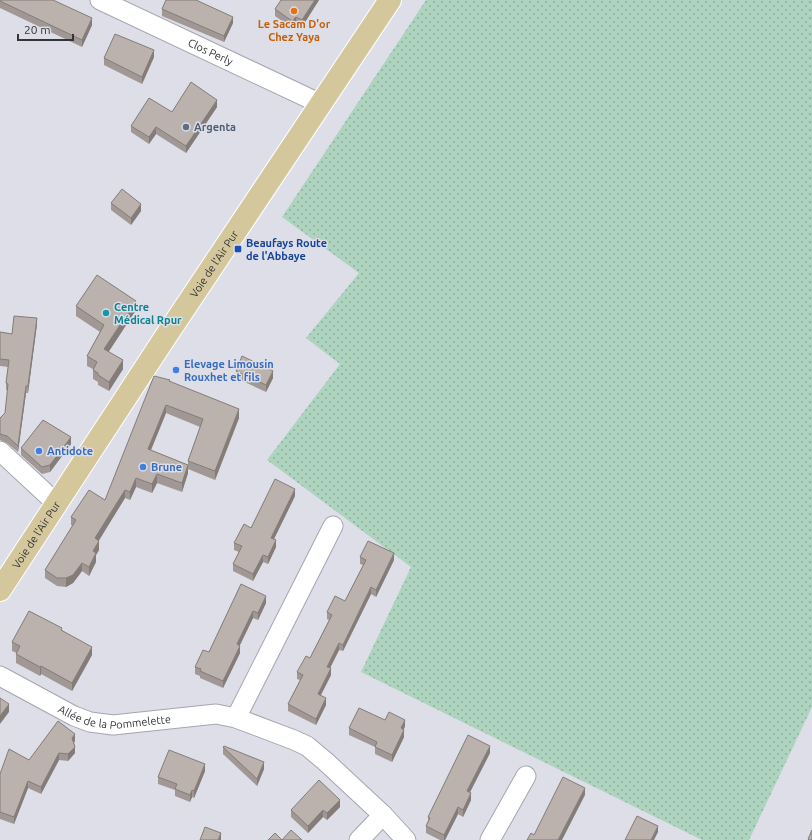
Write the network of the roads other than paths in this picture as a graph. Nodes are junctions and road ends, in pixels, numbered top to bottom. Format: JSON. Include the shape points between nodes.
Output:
{"nodes":[{"id":1,"x":100,"y":0,"type":"edge"},
{"id":2,"x":390,"y":0,"type":"edge"},
{"id":3,"x":321,"y":104,"type":"junction"},
{"id":4,"x":0,"y":451,"type":"edge"},
{"id":5,"x":56,"y":503,"type":"junction"},
{"id":6,"x":333,"y":526,"type":"dead end"},
{"id":7,"x":0,"y":590,"type":"edge"},
{"id":8,"x":0,"y":676,"type":"edge"},
{"id":9,"x":236,"y":718,"type":"junction"},
{"id":10,"x":526,"y":776,"type":"dead end"},
{"id":11,"x":383,"y":816,"type":"junction"},
{"id":12,"x":360,"y":840,"type":"edge"},
{"id":13,"x":406,"y":840,"type":"edge"},
{"id":14,"x":490,"y":840,"type":"edge"}],
"edges":[{"from":1,"to":3,"type":"street","name":"Clos Perly"},
{"from":2,"to":3,"type":"main road","name":"Voie de l'Air Pur"},
{"from":3,"to":5,"type":"main road","name":"Voie de l'Air Pur"},
{"from":4,"to":5,"type":"street"},
{"from":5,"to":7,"type":"main road","name":"Voie de l'Air Pur"},
{"from":6,"to":9,"type":"street"},
{"from":8,"to":9,"type":"street","name":"Allée de la Pommelette","via":[[90,722],[113,725],[216,714]]},
{"from":9,"to":11,"type":"street","name":"Allée de la Pommelette","via":[[307,746]]},
{"from":10,"to":14,"type":"street"},
{"from":11,"to":12,"type":"street"},
{"from":11,"to":13,"type":"street","name":"Allée de la Pommelette"}]}
